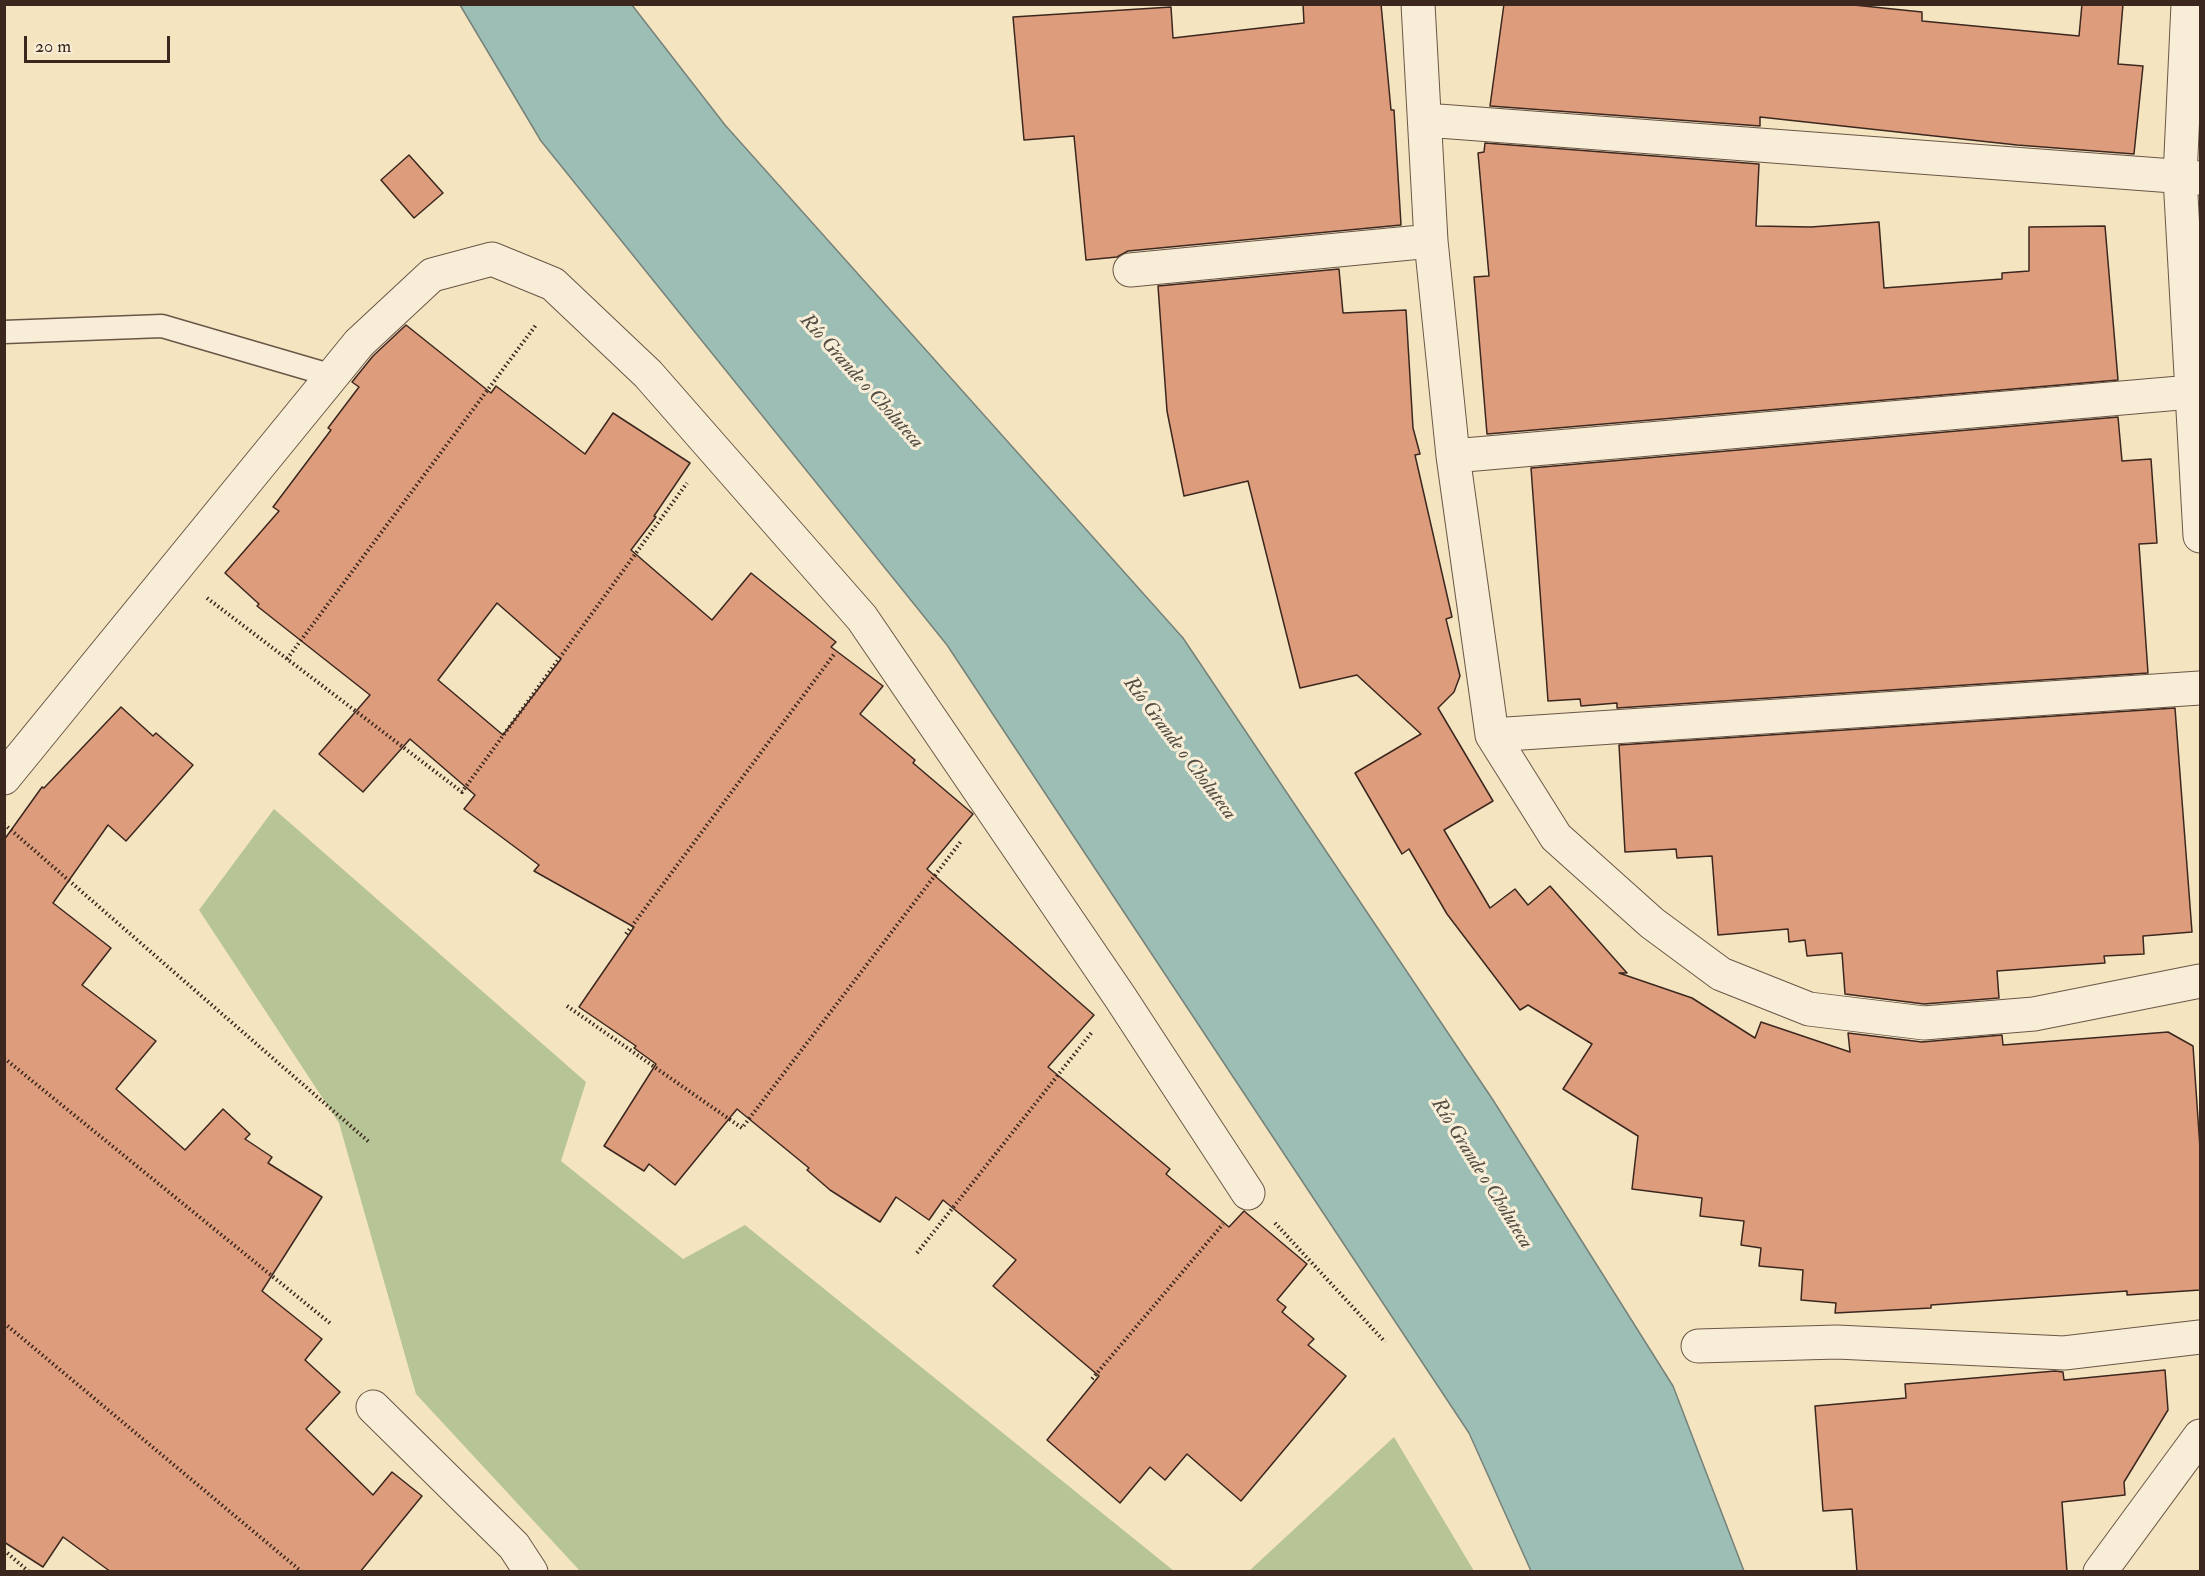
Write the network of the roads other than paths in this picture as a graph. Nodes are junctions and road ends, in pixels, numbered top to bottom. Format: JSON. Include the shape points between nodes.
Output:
{"nodes":[{"id":1,"x":1418,"y":4,"type":"edge"},
{"id":2,"x":2188,"y":4,"type":"edge"},
{"id":3,"x":1425,"y":120,"type":"junction"},
{"id":4,"x":2190,"y":177,"type":"edge"},
{"id":5,"x":1431,"y":241,"type":"junction"},
{"id":6,"x":1130,"y":270,"type":"dead end"},
{"id":7,"x":4,"y":332,"type":"edge"},
{"id":8,"x":333,"y":376,"type":"junction"},
{"id":9,"x":2191,"y":392,"type":"junction"},
{"id":10,"x":1453,"y":456,"type":"junction"},
{"id":11,"x":2200,"y":536,"type":"edge"},
{"id":12,"x":2200,"y":688,"type":"edge"},
{"id":13,"x":1492,"y":735,"type":"junction"},
{"id":14,"x":4,"y":778,"type":"edge"},
{"id":15,"x":2200,"y":981,"type":"edge"},
{"id":16,"x":1248,"y":1193,"type":"road end"},
{"id":17,"x":2200,"y":1338,"type":"edge"},
{"id":18,"x":1698,"y":1346,"type":"dead end"},
{"id":19,"x":373,"y":1407,"type":"dead end"},
{"id":20,"x":2200,"y":1436,"type":"edge"},
{"id":21,"x":531,"y":1572,"type":"edge"},
{"id":22,"x":2100,"y":1572,"type":"edge"}],
"edges":[{"from":1,"to":3,"type":"street"},
{"from":2,"to":4,"type":"street"},
{"from":3,"to":4,"type":"street"},
{"from":3,"to":5,"type":"street"},
{"from":4,"to":9,"type":"street"},
{"from":5,"to":6,"type":"street"},
{"from":5,"to":10,"type":"street"},
{"from":7,"to":8,"type":"lane","via":[[162,326]]},
{"from":8,"to":14,"type":"street"},
{"from":8,"to":16,"type":"street","via":[[359,343],[432,274],[492,259],[553,284],[648,374],[861,618],[1120,997]]},
{"from":9,"to":10,"type":"street"},
{"from":9,"to":11,"type":"street"},
{"from":10,"to":13,"type":"street"},
{"from":12,"to":13,"type":"street"},
{"from":13,"to":15,"type":"street","via":[[1556,837],[1652,923],[1720,974],[1809,1009],[1935,1022],[2034,1014]]},
{"from":17,"to":18,"type":"street","via":[[2064,1353],[1837,1342]]},
{"from":19,"to":21,"type":"street","via":[[514,1546]]},
{"from":20,"to":22,"type":"street"}]}
